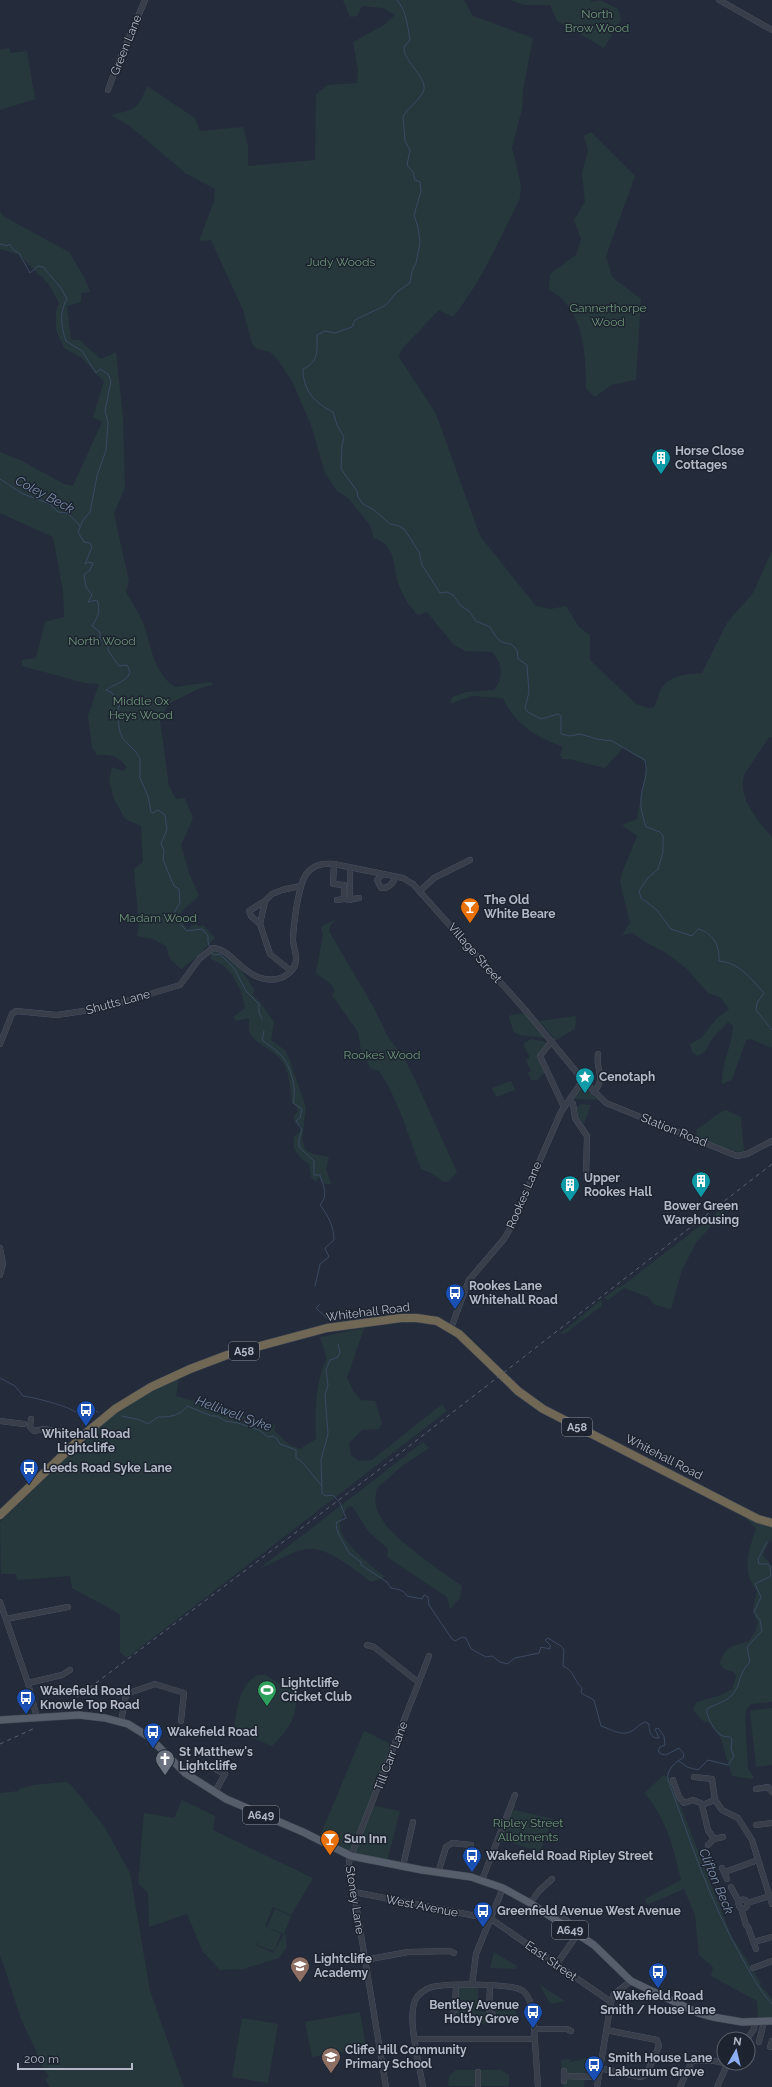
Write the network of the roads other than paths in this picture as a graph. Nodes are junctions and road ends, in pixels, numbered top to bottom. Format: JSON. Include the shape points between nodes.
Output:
{"nodes":[{"id":1,"x":144,"y":0,"type":"edge"},
{"id":2,"x":719,"y":0,"type":"edge"},
{"id":3,"x":772,"y":30,"type":"edge"},
{"id":4,"x":108,"y":90,"type":"dead end"},
{"id":5,"x":470,"y":860,"type":"dead end"},
{"id":6,"x":334,"y":864,"type":"junction"},
{"id":7,"x":350,"y":868,"type":"junction"},
{"id":8,"x":382,"y":875,"type":"junction"},
{"id":9,"x":396,"y":877,"type":"junction"},
{"id":10,"x":300,"y":886,"type":"junction"},
{"id":11,"x":420,"y":891,"type":"junction"},
{"id":12,"x":358,"y":898,"type":"dead end"},
{"id":13,"x":337,"y":900,"type":"dead end"},
{"id":14,"x":265,"y":901,"type":"junction"},
{"id":15,"x":260,"y":924,"type":"junction"},
{"id":16,"x":291,"y":971,"type":"junction"},
{"id":17,"x":552,"y":1041,"type":"junction"},
{"id":18,"x":0,"y":1044,"type":"edge"},
{"id":19,"x":598,"y":1054,"type":"dead end"},
{"id":20,"x":583,"y":1080,"type":"junction"},
{"id":21,"x":594,"y":1092,"type":"junction"},
{"id":22,"x":569,"y":1101,"type":"junction"},
{"id":23,"x":564,"y":1107,"type":"junction"},
{"id":24,"x":772,"y":1141,"type":"edge"},
{"id":25,"x":586,"y":1178,"type":"dead end"},
{"id":26,"x":0,"y":1248,"type":"edge"},
{"id":27,"x":0,"y":1276,"type":"edge"},
{"id":28,"x":451,"y":1328,"type":"junction"},
{"id":29,"x":31,"y":1418,"type":"dead end"},
{"id":30,"x":0,"y":1421,"type":"edge"},
{"id":31,"x":24,"y":1424,"type":"dead end"},
{"id":32,"x":83,"y":1436,"type":"junction"},
{"id":33,"x":0,"y":1515,"type":"edge"},
{"id":34,"x":772,"y":1523,"type":"edge"},
{"id":35,"x":0,"y":1602,"type":"edge"},
{"id":36,"x":68,"y":1607,"type":"dead end"},
{"id":37,"x":2,"y":1612,"type":"edge"},
{"id":38,"x":6,"y":1619,"type":"junction"},
{"id":39,"x":367,"y":1645,"type":"dead end"},
{"id":40,"x":429,"y":1656,"type":"dead end"},
{"id":41,"x":70,"y":1670,"type":"dead end"},
{"id":42,"x":418,"y":1682,"type":"junction"},
{"id":43,"x":28,"y":1683,"type":"junction"},
{"id":44,"x":37,"y":1718,"type":"junction"},
{"id":45,"x":0,"y":1720,"type":"edge"},
{"id":46,"x":181,"y":1721,"type":"dead end"},
{"id":47,"x":121,"y":1722,"type":"junction"},
{"id":48,"x":220,"y":1760,"type":"dead end"},
{"id":49,"x":694,"y":1777,"type":"dead end"},
{"id":50,"x":673,"y":1780,"type":"dead end"},
{"id":51,"x":756,"y":1789,"type":"dead end"},
{"id":52,"x":215,"y":1792,"type":"junction"},
{"id":53,"x":772,"y":1792,"type":"edge"},
{"id":54,"x":515,"y":1795,"type":"dead end"},
{"id":55,"x":715,"y":1800,"type":"junction"},
{"id":56,"x":703,"y":1804,"type":"junction"},
{"id":57,"x":413,"y":1822,"type":"dead end"},
{"id":58,"x":772,"y":1823,"type":"edge"},
{"id":59,"x":756,"y":1825,"type":"dead end"},
{"id":60,"x":723,"y":1837,"type":"dead end"},
{"id":61,"x":714,"y":1839,"type":"junction"},
{"id":62,"x":471,"y":1845,"type":"dead end"},
{"id":63,"x":708,"y":1845,"type":"dead end"},
{"id":64,"x":350,"y":1856,"type":"junction"},
{"id":65,"x":758,"y":1860,"type":"junction"},
{"id":66,"x":403,"y":1866,"type":"junction"},
{"id":67,"x":438,"y":1873,"type":"junction"},
{"id":68,"x":552,"y":1879,"type":"dead end"},
{"id":69,"x":727,"y":1879,"type":"dead end"},
{"id":70,"x":482,"y":1880,"type":"junction"},
{"id":71,"x":731,"y":1887,"type":"dead end"},
{"id":72,"x":503,"y":1888,"type":"junction"},
{"id":73,"x":354,"y":1892,"type":"junction"},
{"id":74,"x":770,"y":1896,"type":"junction"},
{"id":75,"x":530,"y":1903,"type":"junction"},
{"id":76,"x":772,"y":1904,"type":"edge"},
{"id":77,"x":740,"y":1905,"type":"junction"},
{"id":78,"x":541,"y":1911,"type":"junction"},
{"id":79,"x":491,"y":1919,"type":"junction"},
{"id":80,"x":570,"y":1923,"type":"dead end"},
{"id":81,"x":577,"y":1935,"type":"junction"},
{"id":82,"x":772,"y":1937,"type":"edge"},
{"id":83,"x":754,"y":1942,"type":"junction"},
{"id":84,"x":756,"y":1949,"type":"dead end"},
{"id":85,"x":454,"y":1953,"type":"dead end"},
{"id":86,"x":365,"y":1960,"type":"junction"},
{"id":87,"x":772,"y":1961,"type":"edge"},
{"id":88,"x":556,"y":1965,"type":"junction"},
{"id":89,"x":753,"y":1968,"type":"dead end"},
{"id":90,"x":631,"y":1981,"type":"junction"},
{"id":91,"x":456,"y":1985,"type":"junction"},
{"id":92,"x":472,"y":1985,"type":"junction"},
{"id":93,"x":490,"y":1985,"type":"junction"},
{"id":94,"x":611,"y":2002,"type":"junction"},
{"id":95,"x":452,"y":2014,"type":"dead end"},
{"id":96,"x":493,"y":2014,"type":"dead end"},
{"id":97,"x":772,"y":2021,"type":"edge"},
{"id":98,"x":755,"y":2022,"type":"junction"},
{"id":99,"x":764,"y":2022,"type":"junction"},
{"id":100,"x":535,"y":2029,"type":"junction"},
{"id":101,"x":606,"y":2030,"type":"junction"},
{"id":102,"x":571,"y":2031,"type":"dead end"},
{"id":103,"x":753,"y":2031,"type":"edge"},
{"id":104,"x":415,"y":2039,"type":"junction"},
{"id":105,"x":535,"y":2039,"type":"junction"},
{"id":106,"x":772,"y":2041,"type":"edge"},
{"id":107,"x":759,"y":2042,"type":"dead end"},
{"id":108,"x":770,"y":2047,"type":"dead end"},
{"id":109,"x":716,"y":2061,"type":"edge"},
{"id":110,"x":599,"y":2068,"type":"junction"},
{"id":111,"x":725,"y":2071,"type":"edge"},
{"id":112,"x":478,"y":2072,"type":"dead end"},
{"id":113,"x":564,"y":2076,"type":"dead end"},
{"id":114,"x":598,"y":2078,"type":"junction"},
{"id":115,"x":386,"y":2087,"type":"edge"},
{"id":116,"x":423,"y":2087,"type":"edge"},
{"id":117,"x":478,"y":2087,"type":"edge"},
{"id":118,"x":538,"y":2087,"type":"edge"},
{"id":119,"x":597,"y":2087,"type":"edge"},
{"id":120,"x":680,"y":2087,"type":"edge"},
{"id":121,"x":717,"y":2087,"type":"edge"}],
"edges":[{"from":1,"to":4,"type":"street","name":"Green Lane"},
{"from":2,"to":3,"type":"street"},
{"from":5,"to":11,"type":"street","via":[[434,878]]},
{"from":6,"to":7,"type":"street","name":"Village Street"},
{"from":6,"to":10,"type":"street","via":[[323,863],[307,872]]},
{"from":6,"to":13,"type":"street","via":[[333,884],[344,885],[344,899]]},
{"from":7,"to":8,"type":"street","name":"Village Street"},
{"from":7,"to":12,"type":"street","via":[[349,900]]},
{"from":8,"to":9,"type":"street","name":"Village Street"},
{"from":8,"to":9,"type":"street","via":[[378,880],[381,888],[389,886]]},
{"from":9,"to":11,"type":"street","name":"Village Street","via":[[408,880]]},
{"from":10,"to":14,"type":"street","via":[[276,892]]},
{"from":10,"to":16,"type":"street","via":[[293,928],[296,964]]},
{"from":11,"to":17,"type":"street","name":"Village Street"},
{"from":14,"to":15,"type":"street"},
{"from":14,"to":15,"type":"street","via":[[249,911]]},
{"from":15,"to":16,"type":"street","via":[[270,954]]},
{"from":16,"to":18,"type":"street","name":"Shutts Lane","via":[[282,978],[256,976],[212,949],[200,958],[180,985],[103,1008],[57,1015],[16,1011],[12,1014]]},
{"from":17,"to":20,"type":"street","name":"Village Street"},
{"from":17,"to":23,"type":"street","via":[[540,1056]]},
{"from":19,"to":21,"type":"street","via":[[597,1061],[602,1077]]},
{"from":20,"to":21,"type":"street","name":"Station Road"},
{"from":20,"to":22,"type":"street","name":"Rookes Lane"},
{"from":21,"to":24,"type":"street","name":"Station Road","via":[[606,1103],[737,1156],[747,1154]]},
{"from":22,"to":23,"type":"street","name":"Rookes Lane"},
{"from":22,"to":25,"type":"street","via":[[575,1118],[587,1136]]},
{"from":23,"to":28,"type":"street","name":"Rookes Lane","via":[[511,1227],[469,1280]]},
{"from":26,"to":27,"type":"street","via":[[3,1264]]},
{"from":28,"to":32,"type":"highway","name":"Whitehall Road","number":"A58","via":[[428,1319],[387,1320],[327,1328],[227,1355],[151,1387],[115,1409]]},
{"from":28,"to":34,"type":"highway","name":"Whitehall Road","number":"A58","via":[[518,1391],[543,1409],[758,1519]]},
{"from":29,"to":32,"type":"street","via":[[30,1427],[34,1431],[44,1429]]},
{"from":30,"to":31,"type":"street"},
{"from":32,"to":33,"type":"highway","name":"Whitehall Road","number":"A58"},
{"from":35,"to":37,"type":"street"},
{"from":36,"to":38,"type":"street"},
{"from":37,"to":38,"type":"street"},
{"from":38,"to":43,"type":"street"},
{"from":39,"to":42,"type":"street","via":[[374,1647]]},
{"from":40,"to":42,"type":"street","name":"Till Carr Lane"},
{"from":41,"to":43,"type":"street","via":[[62,1675]]},
{"from":42,"to":64,"type":"street","name":"Till Carr Lane"},
{"from":43,"to":44,"type":"street"},
{"from":44,"to":45,"type":"main road","number":"A649"},
{"from":44,"to":47,"type":"main road","number":"A649","via":[[79,1715]]},
{"from":46,"to":47,"type":"street","via":[[184,1693],[155,1684],[126,1694]]},
{"from":47,"to":52,"type":"main road","number":"A649","via":[[149,1737],[185,1773]]},
{"from":48,"to":52,"type":"street","via":[[217,1770],[225,1774]]},
{"from":49,"to":55,"type":"street","via":[[712,1779]]},
{"from":50,"to":56,"type":"street","via":[[679,1798],[684,1803],[693,1800]]},
{"from":51,"to":53,"type":"street","via":[[768,1787]]},
{"from":52,"to":64,"type":"main road","number":"A649"},
{"from":54,"to":70,"type":"street"},
{"from":55,"to":56,"type":"street"},
{"from":55,"to":65,"type":"street","via":[[722,1810],[738,1818],[752,1840]]},
{"from":56,"to":61,"type":"street","via":[[705,1821]]},
{"from":57,"to":66,"type":"street"},
{"from":58,"to":59,"type":"street"},
{"from":60,"to":61,"type":"street"},
{"from":61,"to":63,"type":"street"},
{"from":62,"to":67,"type":"street","via":[[452,1843],[446,1847]]},
{"from":64,"to":66,"type":"main road","number":"A649"},
{"from":64,"to":73,"type":"street","name":"Stoney Lane","via":[[348,1871]]},
{"from":65,"to":69,"type":"street","via":[[723,1870]]},
{"from":65,"to":74,"type":"street"},
{"from":66,"to":67,"type":"main road","number":"A649"},
{"from":67,"to":70,"type":"main road","number":"A649"},
{"from":68,"to":75,"type":"street"},
{"from":70,"to":72,"type":"main road","number":"A649"},
{"from":71,"to":77,"type":"street"},
{"from":72,"to":75,"type":"main road","number":"A649"},
{"from":72,"to":79,"type":"street"},
{"from":73,"to":79,"type":"street","name":"West Avenue"},
{"from":73,"to":86,"type":"street","name":"Stoney Lane"},
{"from":74,"to":76,"type":"street"},
{"from":74,"to":77,"type":"street","via":[[747,1903],[744,1900]]},
{"from":75,"to":78,"type":"main road","number":"A649"},
{"from":77,"to":83,"type":"street"},
{"from":78,"to":80,"type":"street","via":[[552,1910]]},
{"from":78,"to":81,"type":"main road","number":"A649"},
{"from":79,"to":88,"type":"street","name":"East Street"},
{"from":79,"to":92,"type":"street","via":[[476,1954]]},
{"from":81,"to":88,"type":"street"},
{"from":81,"to":90,"type":"main road","number":"A649","via":[[594,1945]]},
{"from":82,"to":83,"type":"street"},
{"from":83,"to":84,"type":"street"},
{"from":85,"to":86,"type":"street","via":[[408,1952]]},
{"from":86,"to":115,"type":"street","name":"Stoney Lane"},
{"from":87,"to":89,"type":"street"},
{"from":88,"to":94,"type":"street","name":"East Street"},
{"from":90,"to":94,"type":"street","via":[[614,1994]]},
{"from":90,"to":98,"type":"main road","number":"A649","via":[[698,2013],[726,2021]]},
{"from":91,"to":92,"type":"street"},
{"from":91,"to":95,"type":"street","via":[[455,2010]]},
{"from":91,"to":104,"type":"street","via":[[428,1988],[417,1997],[413,2010]]},
{"from":92,"to":93,"type":"street"},
{"from":93,"to":96,"type":"street","via":[[490,2010]]},
{"from":93,"to":100,"type":"street","via":[[516,1987],[523,1991],[531,2002]]},
{"from":94,"to":101,"type":"street"},
{"from":97,"to":99,"type":"main road","number":"A649"},
{"from":98,"to":99,"type":"main road","number":"A649"},
{"from":98,"to":103,"type":"street"},
{"from":99,"to":107,"type":"street"},
{"from":100,"to":102,"type":"street"},
{"from":100,"to":105,"type":"street"},
{"from":101,"to":110,"type":"street"},
{"from":101,"to":110,"type":"street","via":[[657,2040],[659,2046],[646,2075],[641,2077]]},
{"from":104,"to":105,"type":"street"},
{"from":104,"to":116,"type":"street"},
{"from":105,"to":118,"type":"street"},
{"from":106,"to":108,"type":"street"},
{"from":109,"to":120,"type":"street","via":[[692,2061]]},
{"from":110,"to":114,"type":"street"},
{"from":111,"to":121,"type":"street"},
{"from":112,"to":117,"type":"street"},
{"from":113,"to":114,"type":"street"},
{"from":114,"to":119,"type":"street"}]}
